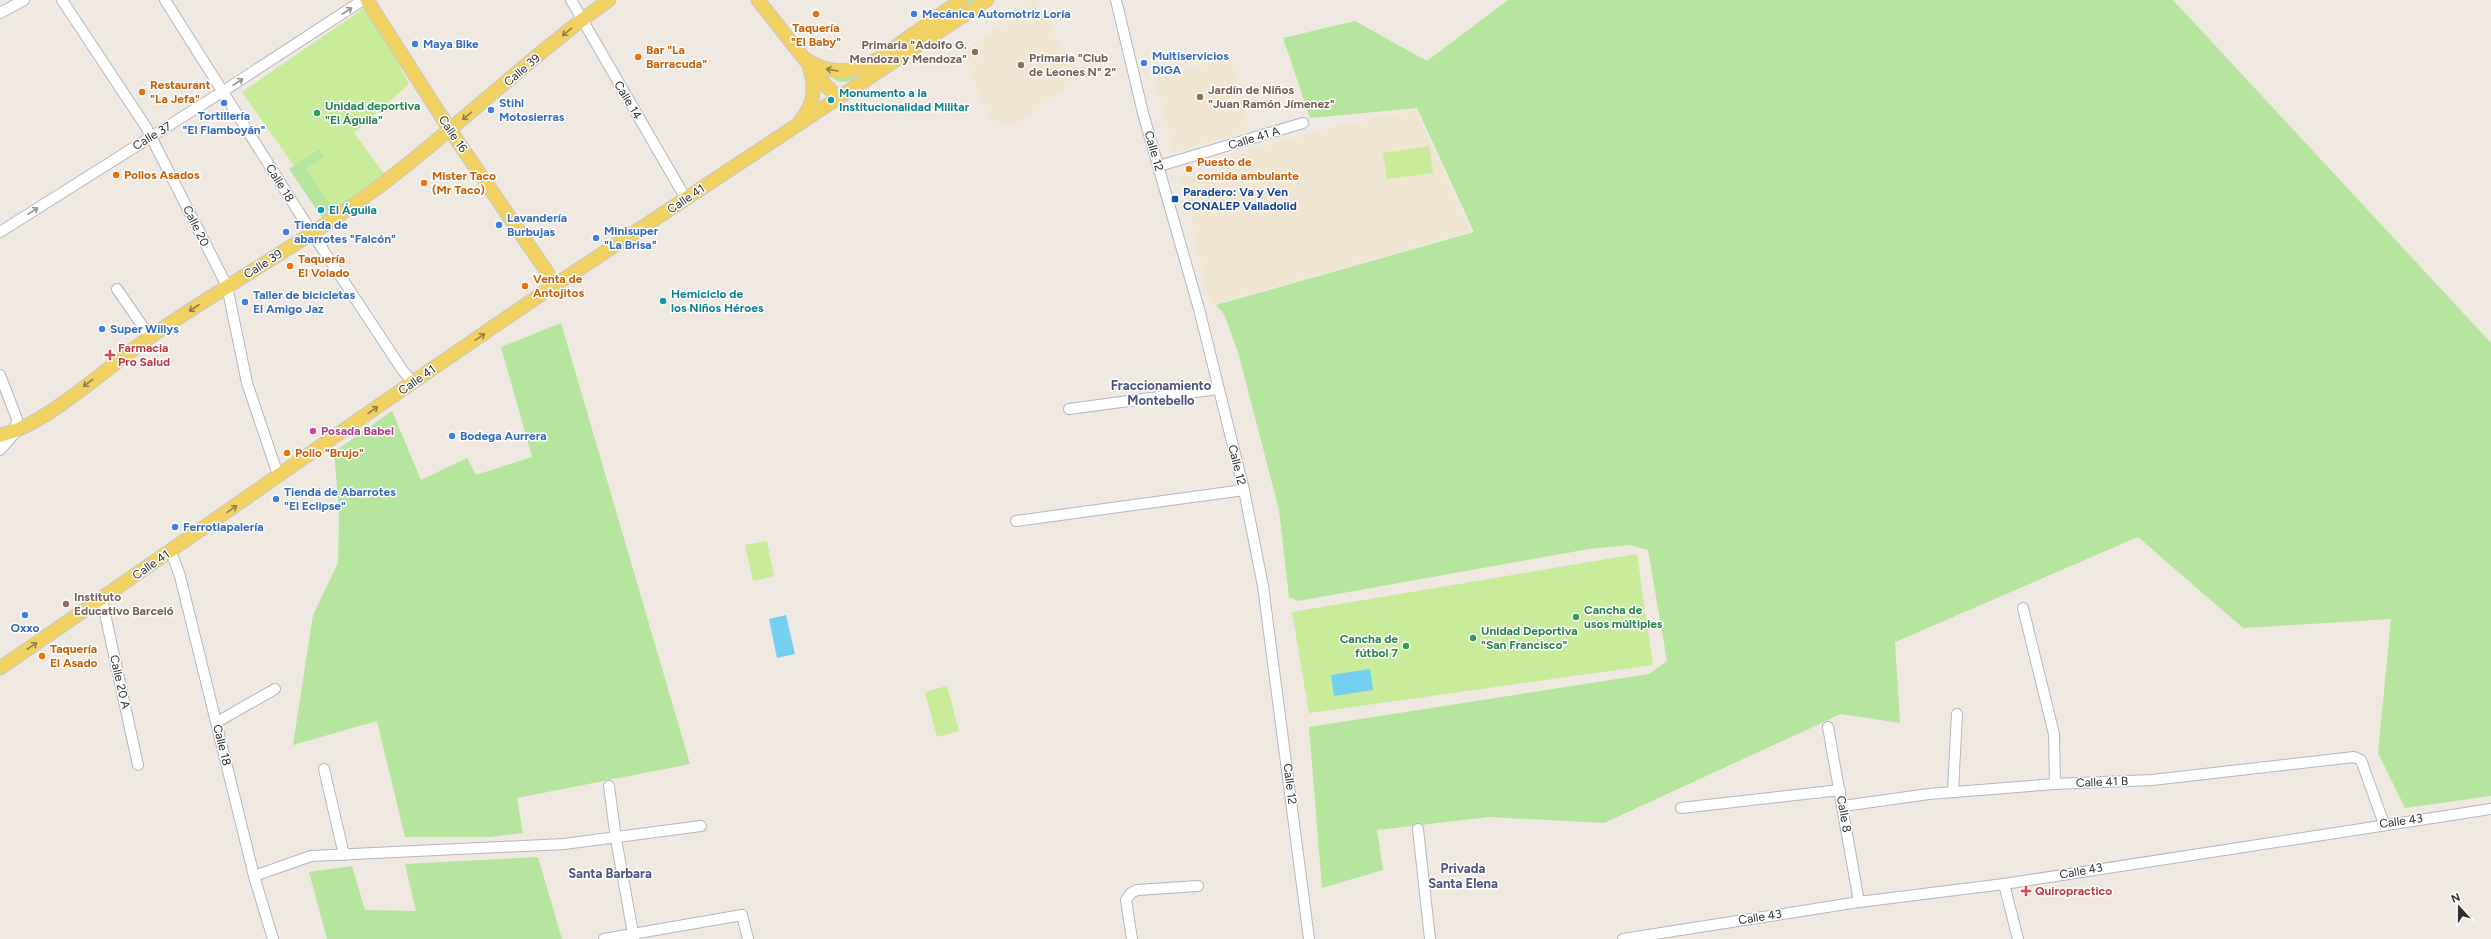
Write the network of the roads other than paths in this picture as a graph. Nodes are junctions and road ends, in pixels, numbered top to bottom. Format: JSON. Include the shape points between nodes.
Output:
{"nodes":[{"id":1,"x":24,"y":0,"type":"edge"},
{"id":2,"x":62,"y":0,"type":"edge"},
{"id":3,"x":166,"y":0,"type":"edge"},
{"id":4,"x":363,"y":0,"type":"edge"},
{"id":5,"x":367,"y":0,"type":"edge"},
{"id":6,"x":571,"y":0,"type":"edge"},
{"id":7,"x":609,"y":0,"type":"edge"},
{"id":8,"x":758,"y":0,"type":"edge"},
{"id":9,"x":961,"y":0,"type":"edge"},
{"id":10,"x":987,"y":0,"type":"edge"},
{"id":11,"x":1116,"y":0,"type":"edge"},
{"id":12,"x":0,"y":13,"type":"edge"},
{"id":13,"x":582,"y":19,"type":"junction"},
{"id":14,"x":805,"y":59,"type":"junction"},
{"id":15,"x":222,"y":92,"type":"junction"},
{"id":16,"x":838,"y":98,"type":"junction"},
{"id":17,"x":1303,"y":123,"type":"dead end"},
{"id":18,"x":791,"y":128,"type":"junction"},
{"id":19,"x":450,"y":130,"type":"junction"},
{"id":20,"x":150,"y":136,"type":"junction"},
{"id":21,"x":1159,"y":166,"type":"junction"},
{"id":22,"x":686,"y":198,"type":"junction"},
{"id":23,"x":0,"y":232,"type":"edge"},
{"id":24,"x":312,"y":233,"type":"junction"},
{"id":25,"x":227,"y":286,"type":"junction"},
{"id":26,"x":554,"y":286,"type":"junction"},
{"id":27,"x":117,"y":289,"type":"dead end"},
{"id":28,"x":150,"y":337,"type":"junction"},
{"id":29,"x":0,"y":375,"type":"edge"},
{"id":30,"x":413,"y":382,"type":"junction"},
{"id":31,"x":1218,"y":390,"type":"junction"},
{"id":32,"x":1069,"y":409,"type":"dead end"},
{"id":33,"x":15,"y":432,"type":"junction"},
{"id":34,"x":0,"y":436,"type":"edge"},
{"id":35,"x":0,"y":450,"type":"edge"},
{"id":36,"x":278,"y":475,"type":"junction"},
{"id":37,"x":1244,"y":490,"type":"junction"},
{"id":38,"x":1016,"y":521,"type":"dead end"},
{"id":39,"x":171,"y":552,"type":"junction"},
{"id":40,"x":102,"y":600,"type":"junction"},
{"id":41,"x":2023,"y":608,"type":"dead end"},
{"id":42,"x":0,"y":668,"type":"edge"},
{"id":43,"x":275,"y":689,"type":"dead end"},
{"id":44,"x":1957,"y":714,"type":"dead end"},
{"id":45,"x":217,"y":722,"type":"junction"},
{"id":46,"x":1828,"y":727,"type":"dead end"},
{"id":47,"x":138,"y":764,"type":"dead end"},
{"id":48,"x":324,"y":769,"type":"dead end"},
{"id":49,"x":2055,"y":784,"type":"junction"},
{"id":50,"x":609,"y":786,"type":"dead end"},
{"id":51,"x":1840,"y":790,"type":"junction"},
{"id":52,"x":1953,"y":791,"type":"junction"},
{"id":53,"x":1843,"y":806,"type":"junction"},
{"id":54,"x":1680,"y":808,"type":"dead end"},
{"id":55,"x":2491,"y":809,"type":"edge"},
{"id":56,"x":2384,"y":824,"type":"junction"},
{"id":57,"x":702,"y":826,"type":"dead end"},
{"id":58,"x":1418,"y":829,"type":"dead end"},
{"id":59,"x":616,"y":839,"type":"junction"},
{"id":60,"x":344,"y":855,"type":"junction"},
{"id":61,"x":254,"y":876,"type":"junction"},
{"id":62,"x":2004,"y":884,"type":"junction"},
{"id":63,"x":1198,"y":886,"type":"dead end"},
{"id":64,"x":1859,"y":902,"type":"junction"},
{"id":65,"x":634,"y":936,"type":"edge"},
{"id":66,"x":273,"y":939,"type":"edge"},
{"id":67,"x":604,"y":939,"type":"edge"},
{"id":68,"x":748,"y":939,"type":"edge"},
{"id":69,"x":1132,"y":939,"type":"edge"},
{"id":70,"x":1309,"y":939,"type":"edge"},
{"id":71,"x":1430,"y":939,"type":"edge"},
{"id":72,"x":1627,"y":939,"type":"edge"},
{"id":73,"x":2018,"y":939,"type":"edge"}],
"edges":[{"from":1,"to":12,"type":"street"},
{"from":2,"to":20,"type":"street","name":"Calle 20"},
{"from":3,"to":15,"type":"street","name":"Calle 18"},
{"from":15,"to":4,"type":"street","name":"Calle 37","one_way":true},
{"from":5,"to":19,"type":"main road","name":"Calle 16"},
{"from":6,"to":13,"type":"street","name":"Calle 14"},
{"from":7,"to":13,"type":"main road","name":"Calle 39"},
{"from":8,"to":14,"type":"main road"},
{"from":9,"to":14,"type":"main road","one_way":true,"via":[[881,58],[859,69],[837,71],[817,67]]},
{"from":10,"to":16,"type":"main road","name":"Calle 41"},
{"from":11,"to":21,"type":"street","name":"Calle 12","via":[[1143,113]]},
{"from":13,"to":19,"type":"main road","name":"Calle 39","one_way":true},
{"from":13,"to":22,"type":"street","name":"Calle 14"},
{"from":14,"to":16,"type":"main road"},
{"from":14,"to":18,"type":"main road","via":[[812,77],[814,92],[808,109]]},
{"from":15,"to":20,"type":"street","name":"Calle 37"},
{"from":15,"to":24,"type":"street","name":"Calle 18"},
{"from":16,"to":18,"type":"main road","name":"Calle 41"},
{"from":17,"to":21,"type":"street","name":"Calle 41 A"},
{"from":18,"to":22,"type":"main road","name":"Calle 41"},
{"from":19,"to":24,"type":"main road","name":"Calle 39","via":[[380,186]]},
{"from":19,"to":26,"type":"main road","name":"Calle 16"},
{"from":23,"to":20,"type":"street","name":"Calle 37","one_way":true},
{"from":20,"to":25,"type":"street","name":"Calle 20"},
{"from":21,"to":31,"type":"street","name":"Calle 12"},
{"from":22,"to":26,"type":"main road","name":"Calle 41"},
{"from":24,"to":25,"type":"main road","name":"Calle 39"},
{"from":24,"to":30,"type":"street","name":"Calle 18","via":[[403,371]]},
{"from":25,"to":28,"type":"main road","name":"Calle 39","one_way":true},
{"from":25,"to":36,"type":"street","name":"Calle 20","via":[[247,383]]},
{"from":30,"to":26,"type":"main road","name":"Calle 41","one_way":true},
{"from":27,"to":28,"type":"street"},
{"from":28,"to":33,"type":"main road","name":"Calle 39","one_way":true,"via":[[48,412]]},
{"from":29,"to":33,"type":"street","via":[[17,419]]},
{"from":36,"to":30,"type":"main road","name":"Calle 41","one_way":true},
{"from":31,"to":32,"type":"street"},
{"from":31,"to":37,"type":"street","name":"Calle 12"},
{"from":33,"to":34,"type":"main road","name":"Calle 39"},
{"from":33,"to":35,"type":"street"},
{"from":39,"to":36,"type":"main road","name":"Calle 41","one_way":true},
{"from":37,"to":38,"type":"street"},
{"from":37,"to":70,"type":"street","name":"Calle 12","via":[[1267,609]]},
{"from":39,"to":40,"type":"main road","name":"Calle 41"},
{"from":39,"to":45,"type":"street","name":"Calle 18","via":[[180,576]]},
{"from":42,"to":40,"type":"main road","name":"Calle 41","one_way":true},
{"from":40,"to":47,"type":"street","name":"Calle 20 A"},
{"from":41,"to":49,"type":"street","via":[[2054,734]]},
{"from":43,"to":45,"type":"street"},
{"from":44,"to":52,"type":"street"},
{"from":45,"to":61,"type":"street","name":"Calle 18"},
{"from":46,"to":51,"type":"street","name":"Calle 8"},
{"from":48,"to":60,"type":"street"},
{"from":49,"to":52,"type":"street","name":"Calle 41 B","via":[[1986,791]]},
{"from":49,"to":56,"type":"street","name":"Calle 41 B","via":[[2176,778],[2354,757],[2361,760]]},
{"from":50,"to":59,"type":"street"},
{"from":51,"to":53,"type":"street","name":"Calle 8"},
{"from":51,"to":54,"type":"street"},
{"from":52,"to":53,"type":"street","name":"Calle 41 B","via":[[1890,797]]},
{"from":53,"to":64,"type":"street","name":"Calle 8"},
{"from":55,"to":56,"type":"street","name":"Calle 43"},
{"from":56,"to":62,"type":"street","name":"Calle 43"},
{"from":57,"to":59,"type":"street"},
{"from":58,"to":71,"type":"street"},
{"from":59,"to":60,"type":"street"},
{"from":59,"to":65,"type":"street"},
{"from":60,"to":61,"type":"street","via":[[311,856]]},
{"from":61,"to":66,"type":"street","name":"Calle 18"},
{"from":62,"to":64,"type":"street","name":"Calle 43"},
{"from":62,"to":73,"type":"street"},
{"from":63,"to":69,"type":"street","via":[[1137,890],[1130,893],[1126,900]]},
{"from":64,"to":72,"type":"street","name":"Calle 43"},
{"from":65,"to":67,"type":"street"},
{"from":65,"to":68,"type":"street","via":[[742,915]]}]}
